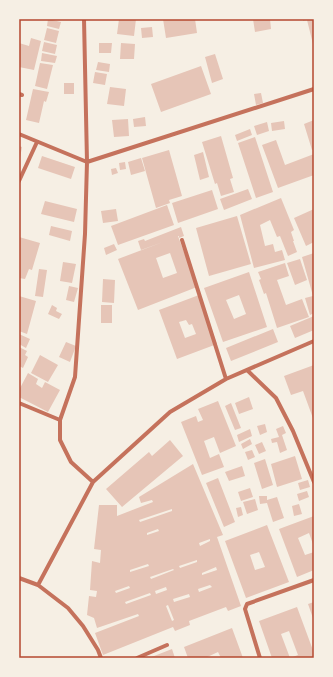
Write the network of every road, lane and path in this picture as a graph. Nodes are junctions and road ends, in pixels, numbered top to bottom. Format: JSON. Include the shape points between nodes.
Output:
{"nodes":[{"id":1,"x":84,"y":19,"type":"edge"},
{"id":2,"x":314,"y":89,"type":"edge"},
{"id":3,"x":19,"y":134,"type":"edge"},
{"id":4,"x":37,"y":142,"type":"junction"},
{"id":5,"x":87,"y":162,"type":"junction"},
{"id":6,"x":19,"y":181,"type":"edge"},
{"id":7,"x":182,"y":240,"type":"dead end"},
{"id":8,"x":314,"y":341,"type":"edge"},
{"id":9,"x":247,"y":370,"type":"junction"},
{"id":10,"x":226,"y":379,"type":"junction"},
{"id":11,"x":19,"y":403,"type":"edge"},
{"id":12,"x":60,"y":420,"type":"junction"},
{"id":13,"x":93,"y":482,"type":"junction"},
{"id":14,"x":314,"y":482,"type":"edge"},
{"id":15,"x":19,"y":578,"type":"edge"},
{"id":16,"x":314,"y":580,"type":"edge"},
{"id":17,"x":38,"y":585,"type":"junction"},
{"id":18,"x":167,"y":645,"type":"dead end"},
{"id":19,"x":101,"y":658,"type":"edge"},
{"id":20,"x":137,"y":658,"type":"edge"},
{"id":21,"x":260,"y":658,"type":"edge"}],
"edges":[{"from":1,"to":5,"type":"street"},
{"from":2,"to":5,"type":"street"},
{"from":3,"to":4,"type":"street"},
{"from":4,"to":5,"type":"street"},
{"from":4,"to":6,"type":"street"},
{"from":5,"to":12,"type":"street","via":[[85,234],[75,377]]},
{"from":7,"to":10,"type":"street"},
{"from":8,"to":9,"type":"street"},
{"from":9,"to":10,"type":"street"},
{"from":9,"to":14,"type":"street","via":[[276,398]]},
{"from":10,"to":13,"type":"street","via":[[170,412]]},
{"from":11,"to":12,"type":"street"},
{"from":12,"to":13,"type":"street","via":[[60,440],[71,462]]},
{"from":13,"to":17,"type":"street"},
{"from":15,"to":17,"type":"street"},
{"from":16,"to":21,"type":"street","via":[[247,604],[245,609]]},
{"from":17,"to":19,"type":"street","via":[[68,608],[83,626]]},
{"from":18,"to":20,"type":"street"}]}
